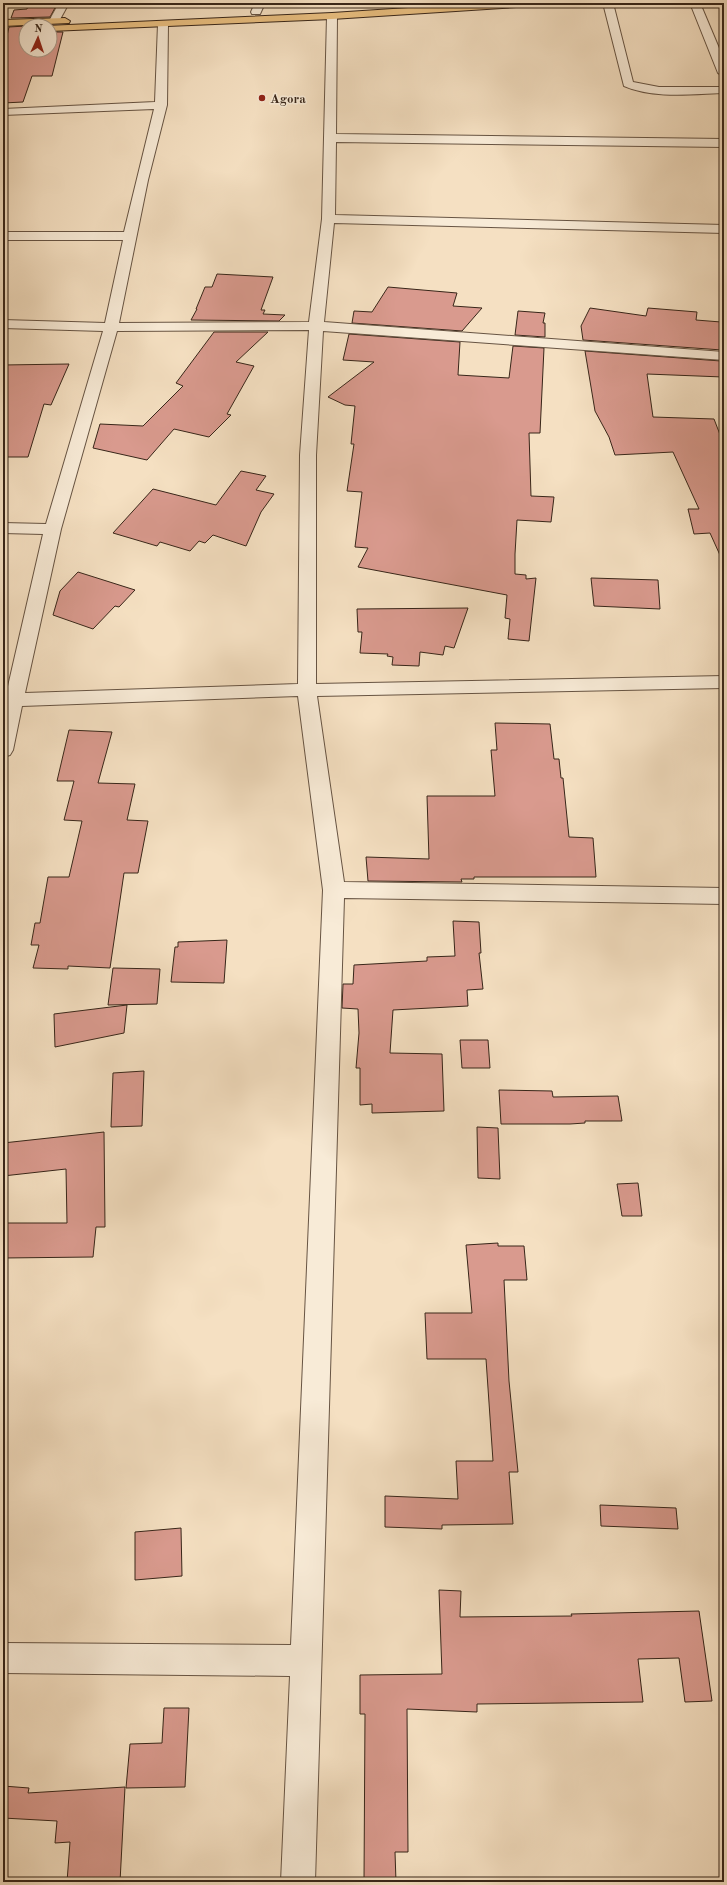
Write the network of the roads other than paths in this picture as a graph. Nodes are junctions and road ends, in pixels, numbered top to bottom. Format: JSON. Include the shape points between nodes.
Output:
{"nodes":[{"id":1,"x":64,"y":3,"type":"edge"},
{"id":2,"x":426,"y":3,"type":"edge"},
{"id":3,"x":532,"y":3,"type":"edge"},
{"id":4,"x":608,"y":3,"type":"edge"},
{"id":5,"x":695,"y":3,"type":"edge"},
{"id":6,"x":258,"y":7,"type":"edge"},
{"id":7,"x":332,"y":16,"type":"junction"},
{"id":8,"x":56,"y":18,"type":"edge"},
{"id":9,"x":3,"y":23,"type":"edge"},
{"id":10,"x":18,"y":24,"type":"edge"},
{"id":11,"x":58,"y":24,"type":"edge"},
{"id":12,"x":163,"y":24,"type":"junction"},
{"id":13,"x":58,"y":25,"type":"edge"},
{"id":14,"x":18,"y":29,"type":"edge"},
{"id":15,"x":3,"y":30,"type":"edge"},
{"id":16,"x":724,"y":73,"type":"edge"},
{"id":17,"x":724,"y":90,"type":"edge"},
{"id":18,"x":161,"y":105,"type":"junction"},
{"id":19,"x":3,"y":112,"type":"edge"},
{"id":20,"x":330,"y":138,"type":"junction"},
{"id":21,"x":724,"y":143,"type":"edge"},
{"id":22,"x":328,"y":219,"type":"junction"},
{"id":23,"x":724,"y":229,"type":"edge"},
{"id":24,"x":3,"y":236,"type":"edge"},
{"id":25,"x":129,"y":236,"type":"junction"},
{"id":26,"x":3,"y":324,"type":"edge"},
{"id":27,"x":316,"y":326,"type":"junction"},
{"id":28,"x":111,"y":327,"type":"junction"},
{"id":29,"x":724,"y":356,"type":"edge"},
{"id":30,"x":3,"y":528,"type":"edge"},
{"id":31,"x":53,"y":529,"type":"junction"},
{"id":32,"x":724,"y":682,"type":"edge"},
{"id":33,"x":307,"y":690,"type":"junction"},
{"id":34,"x":15,"y":700,"type":"junction"},
{"id":35,"x":3,"y":750,"type":"edge"},
{"id":36,"x":334,"y":890,"type":"junction"},
{"id":37,"x":724,"y":896,"type":"edge"},
{"id":38,"x":3,"y":1658,"type":"edge"},
{"id":39,"x":306,"y":1661,"type":"junction"},
{"id":40,"x":298,"y":1882,"type":"edge"}],
"edges":[{"from":1,"to":8,"type":"street"},
{"from":2,"to":6,"type":"highway"},
{"from":3,"to":7,"type":"highway"},
{"from":4,"to":17,"type":"street","via":[[628,84],[633,88]]},
{"from":5,"to":16,"type":"street"},
{"from":6,"to":11,"type":"highway"},
{"from":7,"to":12,"type":"highway"},
{"from":7,"to":20,"type":"street"},
{"from":9,"to":10,"type":"highway"},
{"from":12,"to":13,"type":"highway"},
{"from":12,"to":18,"type":"street"},
{"from":14,"to":15,"type":"highway"},
{"from":18,"to":19,"type":"street"},
{"from":18,"to":25,"type":"street"},
{"from":20,"to":21,"type":"street"},
{"from":20,"to":22,"type":"street"},
{"from":22,"to":23,"type":"street"},
{"from":22,"to":27,"type":"street"},
{"from":24,"to":25,"type":"street"},
{"from":25,"to":28,"type":"street"},
{"from":26,"to":28,"type":"street"},
{"from":27,"to":28,"type":"street"},
{"from":27,"to":29,"type":"street"},
{"from":27,"to":33,"type":"street","via":[[308,455]]},
{"from":28,"to":31,"type":"street"},
{"from":30,"to":31,"type":"street"},
{"from":31,"to":34,"type":"street"},
{"from":32,"to":33,"type":"street"},
{"from":33,"to":34,"type":"street"},
{"from":33,"to":36,"type":"street"},
{"from":34,"to":35,"type":"street"},
{"from":36,"to":37,"type":"street"},
{"from":36,"to":39,"type":"street"},
{"from":38,"to":39,"type":"street"},
{"from":39,"to":40,"type":"street"}]}
